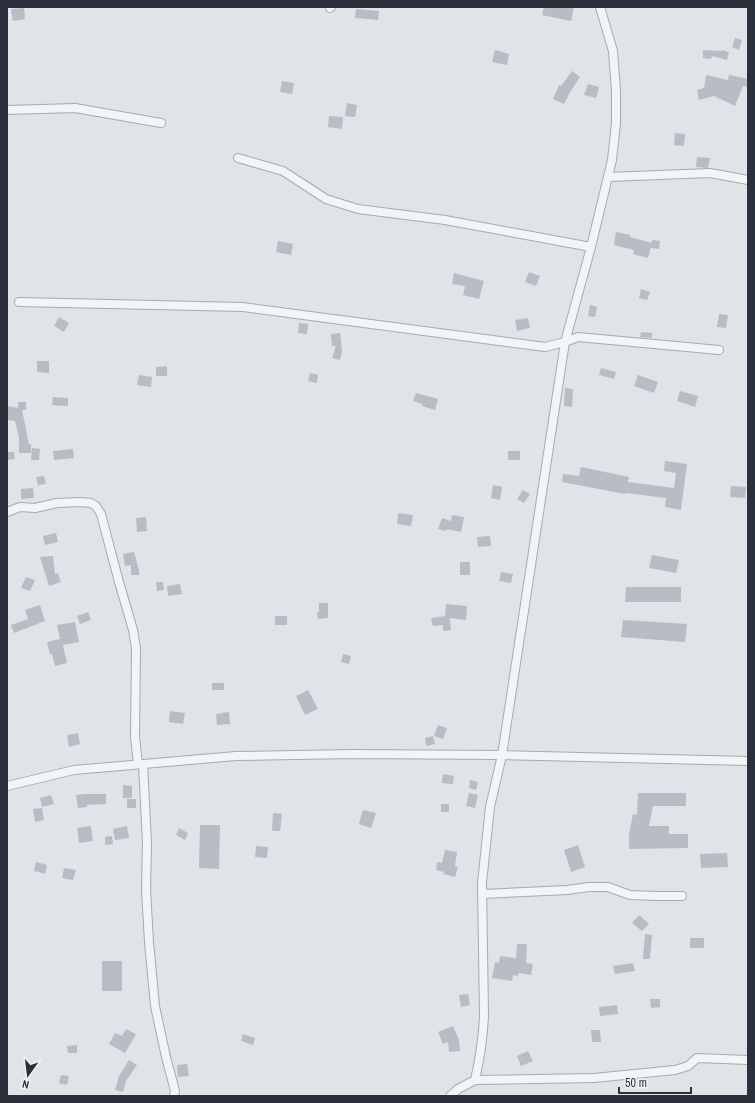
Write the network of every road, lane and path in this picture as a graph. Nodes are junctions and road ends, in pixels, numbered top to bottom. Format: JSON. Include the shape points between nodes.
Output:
{"nodes":[{"id":1,"x":600,"y":7,"type":"edge"},
{"id":2,"x":7,"y":110,"type":"edge"},
{"id":3,"x":162,"y":123,"type":"dead end"},
{"id":4,"x":238,"y":158,"type":"dead end"},
{"id":5,"x":608,"y":177,"type":"junction"},
{"id":6,"x":748,"y":180,"type":"edge"},
{"id":7,"x":590,"y":247,"type":"junction"},
{"id":8,"x":19,"y":302,"type":"dead end"},
{"id":9,"x":565,"y":342,"type":"junction"},
{"id":10,"x":719,"y":350,"type":"dead end"},
{"id":11,"x":7,"y":512,"type":"edge"},
{"id":12,"x":502,"y":755,"type":"junction"},
{"id":13,"x":748,"y":761,"type":"edge"},
{"id":14,"x":140,"y":764,"type":"junction"},
{"id":15,"x":7,"y":786,"type":"edge"},
{"id":16,"x":482,"y":894,"type":"junction"},
{"id":17,"x":682,"y":896,"type":"dead end"},
{"id":18,"x":748,"y":1060,"type":"edge"},
{"id":19,"x":475,"y":1080,"type":"junction"},
{"id":20,"x":174,"y":1096,"type":"edge"},
{"id":21,"x":450,"y":1096,"type":"edge"}],
"edges":[{"from":1,"to":5,"type":"street","via":[[613,51],[616,90],[615,130]]},
{"from":2,"to":3,"type":"street","via":[[75,108]]},
{"from":4,"to":7,"type":"street","via":[[283,171],[326,199],[358,208],[445,220]]},
{"from":5,"to":6,"type":"street","via":[[710,173]]},
{"from":5,"to":7,"type":"street"},
{"from":7,"to":9,"type":"street"},
{"from":8,"to":9,"type":"street","via":[[243,307],[545,347]]},
{"from":9,"to":10,"type":"street","via":[[578,337]]},
{"from":9,"to":12,"type":"street"},
{"from":11,"to":14,"type":"street","via":[[20,508],[80,502],[91,503],[101,514],[136,648],[136,738]]},
{"from":12,"to":13,"type":"street"},
{"from":12,"to":14,"type":"street","via":[[236,756]]},
{"from":12,"to":16,"type":"street","via":[[490,806]]},
{"from":14,"to":15,"type":"street","via":[[74,770]]},
{"from":14,"to":20,"type":"street","via":[[147,842],[146,890],[155,1006],[175,1091]]},
{"from":16,"to":17,"type":"street","via":[[567,890],[589,886],[608,888],[630,895]]},
{"from":16,"to":19,"type":"street","via":[[483,1035]]},
{"from":18,"to":19,"type":"street","via":[[697,1058],[688,1066],[675,1070],[594,1078]]},
{"from":19,"to":21,"type":"street"}]}
